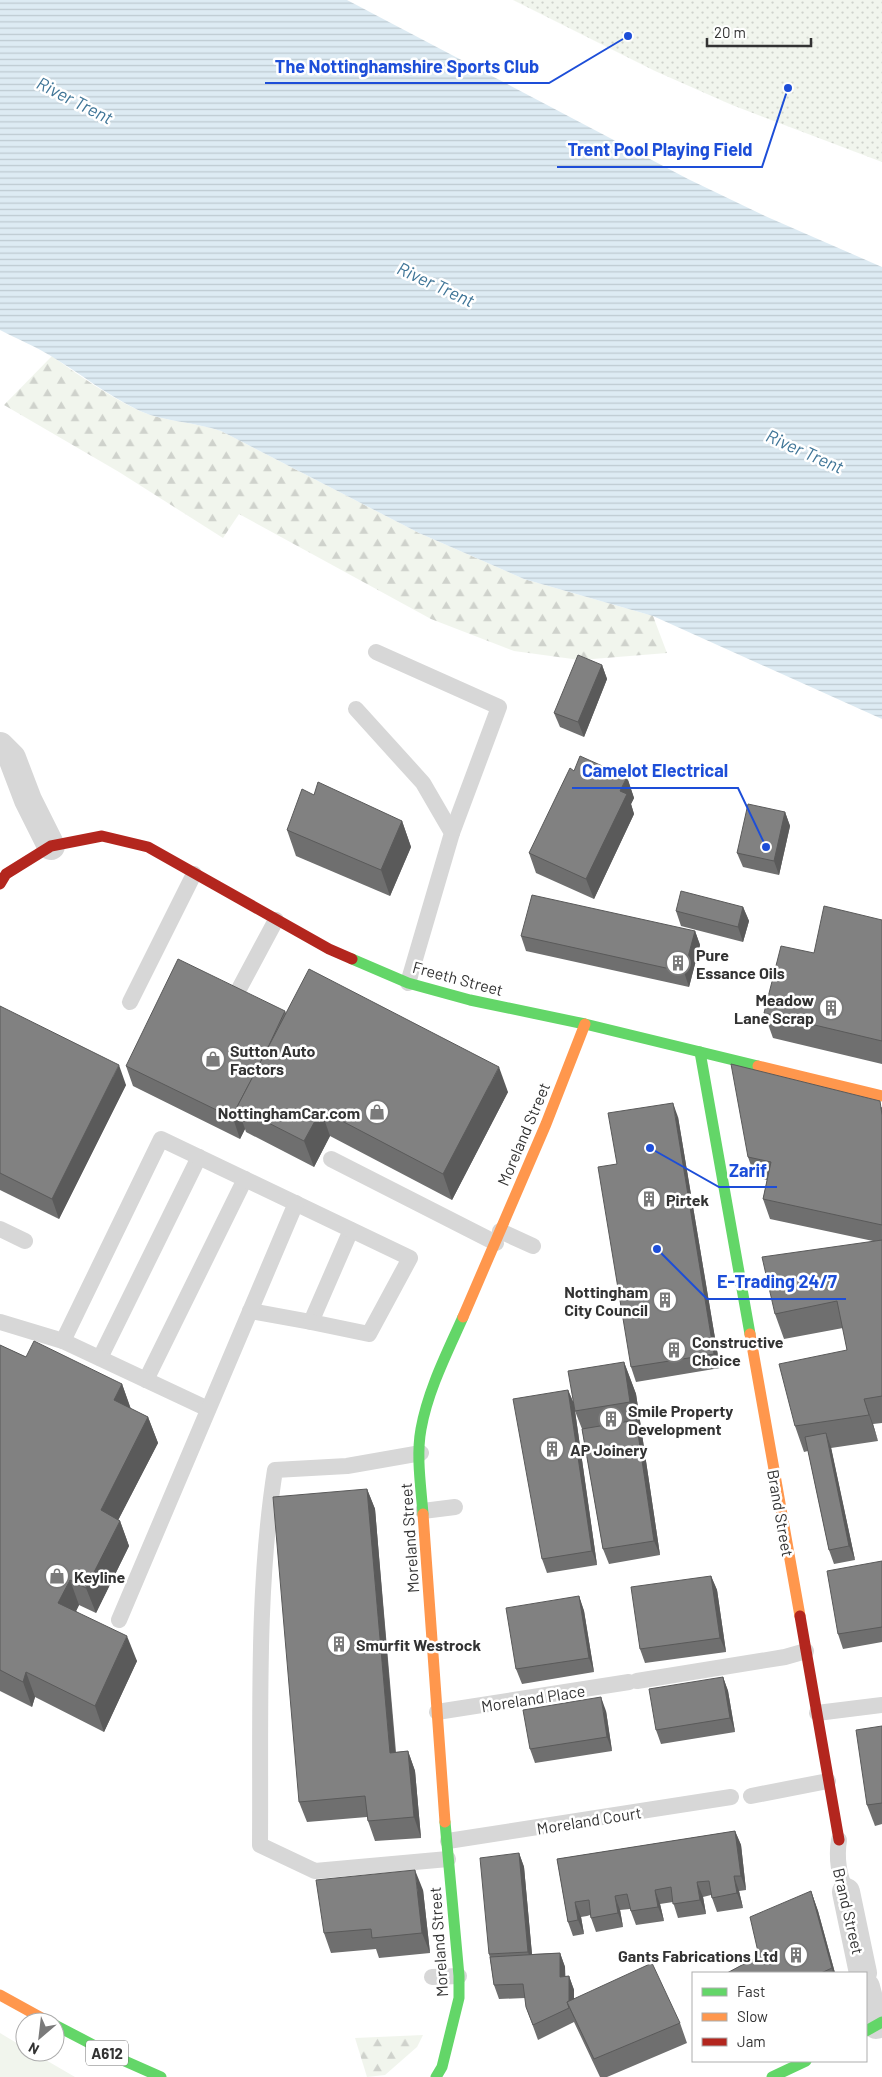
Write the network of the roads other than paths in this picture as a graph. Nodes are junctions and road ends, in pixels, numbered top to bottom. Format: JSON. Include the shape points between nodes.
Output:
{"nodes":[{"id":1,"x":376,"y":652,"type":"dead end"},
{"id":2,"x":356,"y":709,"type":"dead end"},
{"id":3,"x":0,"y":746,"type":"edge"},
{"id":4,"x":452,"y":833,"type":"junction"},
{"id":5,"x":51,"y":846,"type":"junction"},
{"id":6,"x":194,"y":874,"type":"junction"},
{"id":7,"x":0,"y":884,"type":"edge"},
{"id":8,"x":276,"y":920,"type":"junction"},
{"id":9,"x":408,"y":983,"type":"junction"},
{"id":10,"x":240,"y":989,"type":"edge"},
{"id":11,"x":130,"y":1002,"type":"dead end"},
{"id":12,"x":585,"y":1024,"type":"junction"},
{"id":13,"x":700,"y":1052,"type":"junction"},
{"id":14,"x":882,"y":1096,"type":"edge"},
{"id":15,"x":199,"y":1157,"type":"junction"},
{"id":16,"x":330,"y":1159,"type":"dead end"},
{"id":17,"x":244,"y":1179,"type":"junction"},
{"id":18,"x":296,"y":1203,"type":"junction"},
{"id":19,"x":0,"y":1229,"type":"edge"},
{"id":20,"x":351,"y":1230,"type":"junction"},
{"id":21,"x":498,"y":1237,"type":"junction"},
{"id":22,"x":25,"y":1242,"type":"dead end"},
{"id":23,"x":533,"y":1246,"type":"dead end"},
{"id":24,"x":250,"y":1311,"type":"junction"},
{"id":25,"x":0,"y":1322,"type":"edge"},
{"id":26,"x":310,"y":1322,"type":"junction"},
{"id":27,"x":63,"y":1341,"type":"junction"},
{"id":28,"x":100,"y":1358,"type":"junction"},
{"id":29,"x":146,"y":1380,"type":"junction"},
{"id":30,"x":208,"y":1409,"type":"junction"},
{"id":31,"x":421,"y":1453,"type":"junction"},
{"id":32,"x":456,"y":1507,"type":"dead end"},
{"id":33,"x":423,"y":1510,"type":"junction"},
{"id":34,"x":119,"y":1620,"type":"dead end"},
{"id":35,"x":806,"y":1651,"type":"junction"},
{"id":36,"x":882,"y":1705,"type":"edge"},
{"id":37,"x":437,"y":1712,"type":"junction"},
{"id":38,"x":817,"y":1713,"type":"junction"},
{"id":39,"x":828,"y":1781,"type":"junction"},
{"id":40,"x":750,"y":1796,"type":"dead end"},
{"id":41,"x":731,"y":1798,"type":"dead end"},
{"id":42,"x":839,"y":1840,"type":"joint"},
{"id":43,"x":448,"y":1841,"type":"junction"},
{"id":44,"x":448,"y":1859,"type":"junction"},
{"id":45,"x":846,"y":1892,"type":"joint"},
{"id":46,"x":863,"y":1972,"type":"edge"},
{"id":47,"x":459,"y":1976,"type":"junction"},
{"id":48,"x":432,"y":1978,"type":"dead end"},
{"id":49,"x":867,"y":1991,"type":"edge"},
{"id":50,"x":0,"y":1995,"type":"edge"},
{"id":51,"x":31,"y":2012,"type":"edge"},
{"id":52,"x":875,"y":2026,"type":"edge"},
{"id":53,"x":65,"y":2030,"type":"edge"},
{"id":54,"x":804,"y":2062,"type":"edge"},
{"id":55,"x":162,"y":2077,"type":"edge"},
{"id":56,"x":436,"y":2077,"type":"edge"},
{"id":57,"x":772,"y":2077,"type":"edge"}],
"edges":[{"from":1,"to":4,"type":"lane","via":[[499,707]]},
{"from":2,"to":4,"type":"lane","via":[[423,783]]},
{"from":3,"to":5,"type":"street","via":[[12,758]]},
{"from":4,"to":9,"type":"lane"},
{"from":5,"to":6,"type":"street","name":"Freeth Street","via":[[102,836],[148,847]]},
{"from":5,"to":7,"type":"street","via":[[6,874]]},
{"from":6,"to":8,"type":"street","name":"Freeth Street"},
{"from":6,"to":11,"type":"lane"},
{"from":8,"to":9,"type":"street","name":"Freeth Street","via":[[329,949]]},
{"from":8,"to":10,"type":"lane"},
{"from":9,"to":12,"type":"street","name":"Freeth Street","via":[[470,1000]]},
{"from":12,"to":13,"type":"street","name":"Freeth Street"},
{"from":12,"to":21,"type":"street","name":"Moreland Street"},
{"from":13,"to":14,"type":"street","name":"Freeth Street"},
{"from":13,"to":35,"type":"street","name":"Brand Street"},
{"from":15,"to":17,"type":"lane"},
{"from":15,"to":27,"type":"lane","via":[[161,1139]]},
{"from":15,"to":28,"type":"lane"},
{"from":16,"to":21,"type":"lane"},
{"from":17,"to":18,"type":"lane"},
{"from":17,"to":29,"type":"lane"},
{"from":18,"to":20,"type":"lane"},
{"from":18,"to":24,"type":"lane"},
{"from":19,"to":22,"type":"lane"},
{"from":20,"to":26,"type":"lane"},
{"from":20,"to":26,"type":"lane","via":[[410,1258],[369,1334]]},
{"from":21,"to":23,"type":"lane"},
{"from":21,"to":31,"type":"street","name":"Moreland Street","via":[[432,1390],[421,1430]]},
{"from":24,"to":26,"type":"lane"},
{"from":24,"to":30,"type":"lane"},
{"from":25,"to":27,"type":"lane"},
{"from":27,"to":28,"type":"lane"},
{"from":28,"to":29,"type":"lane"},
{"from":29,"to":30,"type":"lane"},
{"from":30,"to":34,"type":"lane"},
{"from":31,"to":33,"type":"street","name":"Moreland Street"},
{"from":31,"to":44,"type":"lane","via":[[347,1466],[275,1470],[269,1507],[263,1598],[260,1845],[315,1870]]},
{"from":32,"to":33,"type":"lane"},
{"from":33,"to":37,"type":"street","name":"Moreland Street"},
{"from":35,"to":37,"type":"lane","name":"Moreland Place"},
{"from":35,"to":38,"type":"street","name":"Brand Street"},
{"from":36,"to":38,"type":"lane"},
{"from":37,"to":43,"type":"street","name":"Moreland Street"},
{"from":38,"to":39,"type":"street","name":"Brand Street"},
{"from":39,"to":40,"type":"lane"},
{"from":39,"to":42,"type":"street","name":"Brand Street"},
{"from":41,"to":43,"type":"lane","name":"Moreland Court"},
{"from":42,"to":45,"type":"lane","name":"Brand Street","via":[[840,1877]]},
{"from":43,"to":44,"type":"street","name":"Moreland Street"},
{"from":44,"to":47,"type":"street","name":"Moreland Street"},
{"from":45,"to":46,"type":"street","name":"Brand Street"},
{"from":47,"to":48,"type":"lane"},
{"from":47,"to":56,"type":"street","name":"Moreland Street","via":[[460,1998],[442,2067]]},
{"from":49,"to":52,"type":"street"},
{"from":50,"to":51,"type":"street"},
{"from":53,"to":55,"type":"street","number":"A612"},
{"from":54,"to":57,"type":"street"}]}
